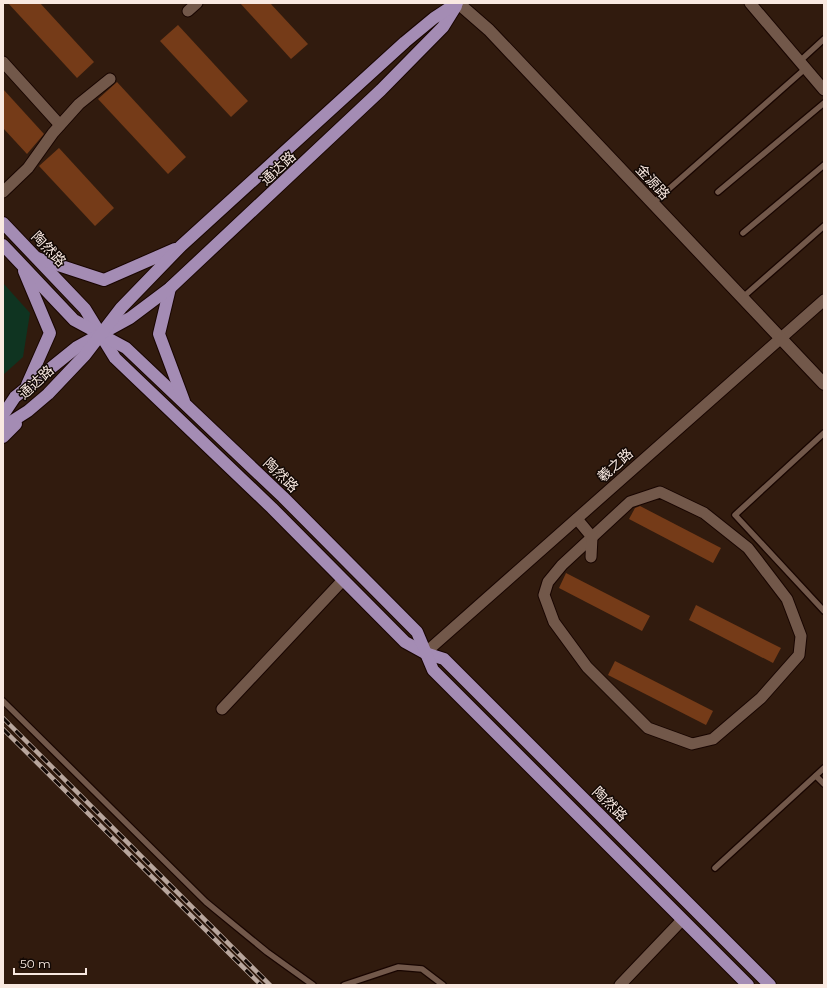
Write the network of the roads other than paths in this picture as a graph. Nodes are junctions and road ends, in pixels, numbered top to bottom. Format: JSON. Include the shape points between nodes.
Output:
{"nodes":[{"id":1,"x":197,"y":3,"type":"edge"},
{"id":2,"x":458,"y":3,"type":"edge"},
{"id":3,"x":750,"y":3,"type":"edge"},
{"id":4,"x":188,"y":11,"type":"dead end"},
{"id":5,"x":824,"y":39,"type":"edge"},
{"id":6,"x":3,"y":62,"type":"edge"},
{"id":7,"x":803,"y":65,"type":"junction"},
{"id":8,"x":110,"y":79,"type":"dead end"},
{"id":9,"x":824,"y":90,"type":"edge"},
{"id":10,"x":824,"y":104,"type":"edge"},
{"id":11,"x":60,"y":124,"type":"junction"},
{"id":12,"x":824,"y":165,"type":"edge"},
{"id":13,"x":3,"y":192,"type":"edge"},
{"id":14,"x":718,"y":192,"type":"dead end"},
{"id":15,"x":653,"y":203,"type":"junction"},
{"id":16,"x":3,"y":223,"type":"edge"},
{"id":17,"x":824,"y":226,"type":"edge"},
{"id":18,"x":742,"y":233,"type":"dead end"},
{"id":19,"x":3,"y":245,"type":"edge"},
{"id":20,"x":181,"y":246,"type":"junction"},
{"id":21,"x":36,"y":258,"type":"junction"},
{"id":22,"x":21,"y":264,"type":"junction"},
{"id":23,"x":170,"y":288,"type":"junction"},
{"id":24,"x":742,"y":298,"type":"junction"},
{"id":25,"x":824,"y":300,"type":"edge"},
{"id":26,"x":100,"y":335,"type":"junction"},
{"id":27,"x":780,"y":338,"type":"junction"},
{"id":28,"x":824,"y":384,"type":"edge"},
{"id":29,"x":26,"y":387,"type":"junction"},
{"id":30,"x":15,"y":397,"type":"junction"},
{"id":31,"x":185,"y":404,"type":"junction"},
{"id":32,"x":3,"y":405,"type":"edge"},
{"id":33,"x":3,"y":415,"type":"edge"},
{"id":34,"x":5,"y":433,"type":"edge"},
{"id":35,"x":824,"y":433,"type":"edge"},
{"id":36,"x":577,"y":518,"type":"junction"},
{"id":37,"x":592,"y":537,"type":"junction"},
{"id":38,"x":591,"y":557,"type":"dead end"},
{"id":39,"x":343,"y":580,"type":"junction"},
{"id":40,"x":824,"y":611,"type":"edge"},
{"id":41,"x":425,"y":652,"type":"junction"},
{"id":42,"x":3,"y":701,"type":"edge"},
{"id":43,"x":222,"y":709,"type":"dead end"},
{"id":44,"x":824,"y":768,"type":"edge"},
{"id":45,"x":816,"y":776,"type":"junction"},
{"id":46,"x":824,"y":784,"type":"edge"},
{"id":47,"x":715,"y":868,"type":"dead end"},
{"id":48,"x":682,"y":920,"type":"junction"},
{"id":49,"x":313,"y":985,"type":"edge"},
{"id":50,"x":344,"y":985,"type":"edge"},
{"id":51,"x":443,"y":985,"type":"edge"},
{"id":52,"x":620,"y":985,"type":"edge"},
{"id":53,"x":748,"y":985,"type":"edge"},
{"id":54,"x":770,"y":985,"type":"edge"}],
"edges":[{"from":1,"to":4,"type":"street"},
{"from":2,"to":15,"type":"street","name":"金源路","via":[[489,30]]},
{"from":2,"to":20,"type":"main road","name":"通达路","via":[[434,18],[405,42]]},
{"from":2,"to":23,"type":"main road","name":"通达路","via":[[443,27],[381,90]]},
{"from":3,"to":7,"type":"street"},
{"from":5,"to":7,"type":"lane"},
{"from":6,"to":11,"type":"street"},
{"from":7,"to":9,"type":"street"},
{"from":7,"to":15,"type":"lane"},
{"from":8,"to":11,"type":"street","via":[[78,104]]},
{"from":10,"to":14,"type":"lane"},
{"from":11,"to":13,"type":"street","via":[[28,168]]},
{"from":12,"to":18,"type":"lane"},
{"from":15,"to":24,"type":"street","name":"金源路"},
{"from":16,"to":21,"type":"main road","name":"陶然路"},
{"from":17,"to":24,"type":"lane"},
{"from":19,"to":22,"type":"main road","name":"陶然路"},
{"from":20,"to":21,"type":"main road","via":[[104,280]]},
{"from":20,"to":26,"type":"main road","name":"通达路","via":[[121,308]]},
{"from":21,"to":26,"type":"main road","name":"陶然路","via":[[85,309]]},
{"from":22,"to":26,"type":"main road","name":"陶然路","via":[[74,320]]},
{"from":22,"to":29,"type":"main road","via":[[50,333]]},
{"from":23,"to":26,"type":"main road","name":"通达路","via":[[130,318]]},
{"from":23,"to":31,"type":"main road","via":[[158,334]]},
{"from":24,"to":27,"type":"street","name":"金源路"},
{"from":25,"to":27,"type":"street","name":"羲之路"},
{"from":26,"to":29,"type":"main road","name":"通达路","via":[[77,347]]},
{"from":26,"to":31,"type":"main road","name":"陶然路","via":[[126,348]]},
{"from":26,"to":34,"type":"main road","name":"通达路","via":[[85,355]]},
{"from":26,"to":39,"type":"main road","name":"陶然路","via":[[115,358],[272,508]]},
{"from":27,"to":28,"type":"street","name":"金源路"},
{"from":27,"to":36,"type":"street","name":"羲之路"},
{"from":29,"to":30,"type":"main road","name":"通达路"},
{"from":30,"to":32,"type":"main road"},
{"from":30,"to":33,"type":"main road","name":"通达路"},
{"from":31,"to":41,"type":"main road","name":"陶然路","via":[[283,497],[417,632]]},
{"from":35,"to":40,"type":"lane","via":[[735,515]]},
{"from":36,"to":37,"type":"street"},
{"from":36,"to":41,"type":"street","name":"羲之路"},
{"from":37,"to":37,"type":"street","via":[[562,565],[548,582],[544,595],[554,622],[587,667],[648,728],[692,744],[713,739],[761,698],[799,655],[801,636],[787,599],[748,548],[704,513],[660,492],[630,502]]},
{"from":37,"to":38,"type":"street"},
{"from":39,"to":41,"type":"main road","name":"陶然路","via":[[405,642]]},
{"from":39,"to":43,"type":"street"},
{"from":41,"to":48,"type":"main road","name":"陶然路","via":[[433,670]]},
{"from":41,"to":54,"type":"main road","name":"陶然路","via":[[444,659]]},
{"from":42,"to":49,"type":"lane","via":[[206,902],[267,952]]},
{"from":44,"to":45,"type":"lane"},
{"from":45,"to":46,"type":"lane"},
{"from":45,"to":47,"type":"lane"},
{"from":48,"to":52,"type":"street"},
{"from":48,"to":53,"type":"main road","name":"陶然路"},
{"from":50,"to":51,"type":"lane","via":[[398,967],[422,970]]}]}
